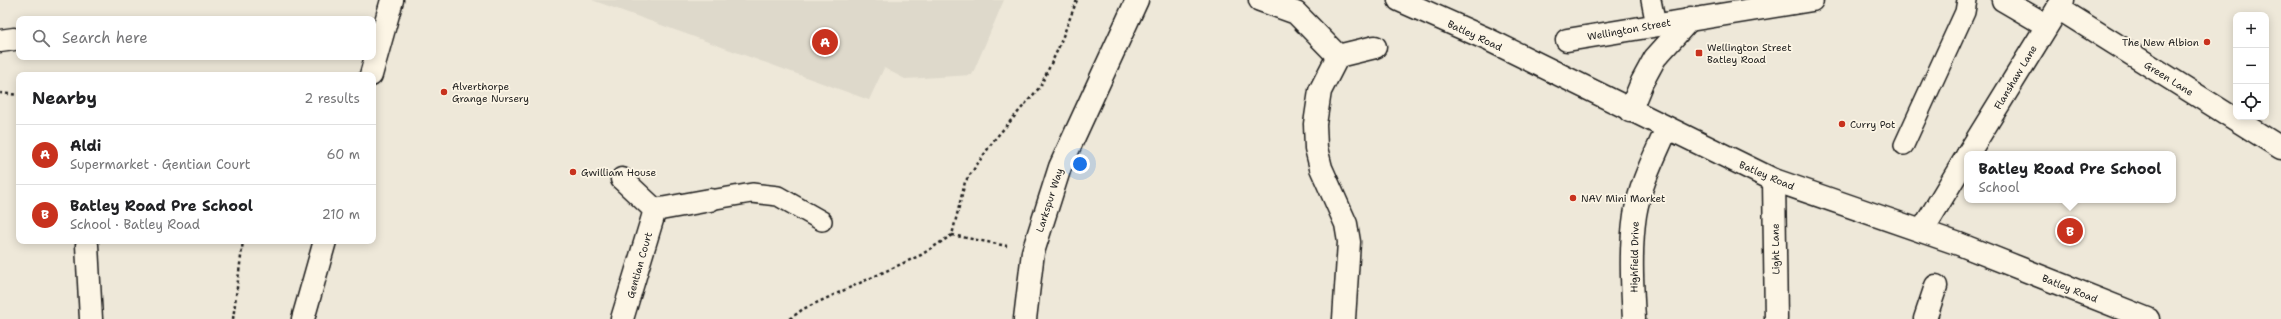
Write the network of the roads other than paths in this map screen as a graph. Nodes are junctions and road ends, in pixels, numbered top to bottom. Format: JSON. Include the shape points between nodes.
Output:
{"nodes":[{"id":1,"x":392,"y":0,"type":"edge"},
{"id":2,"x":1137,"y":0,"type":"edge"},
{"id":3,"x":1260,"y":0,"type":"edge"},
{"id":4,"x":1399,"y":0,"type":"edge"},
{"id":5,"x":1651,"y":0,"type":"edge"},
{"id":6,"x":1812,"y":0,"type":"edge"},
{"id":7,"x":1967,"y":0,"type":"edge"},
{"id":8,"x":2003,"y":0,"type":"edge"},
{"id":9,"x":2056,"y":11,"type":"edge"},
{"id":10,"x":1691,"y":18,"type":"junction"},
{"id":11,"x":1656,"y":25,"type":"junction"},
{"id":12,"x":1567,"y":40,"type":"dead end"},
{"id":13,"x":1375,"y":47,"type":"dead end"},
{"id":14,"x":1338,"y":56,"type":"junction"},
{"id":15,"x":376,"y":57,"type":"edge"},
{"id":16,"x":375,"y":60,"type":"edge"},
{"id":17,"x":372,"y":72,"type":"edge"},
{"id":18,"x":1630,"y":111,"type":"junction"},
{"id":19,"x":1667,"y":128,"type":"junction"},
{"id":20,"x":1904,"y":145,"type":"dead end"},
{"id":21,"x":2281,"y":148,"type":"edge"},
{"id":22,"x":1970,"y":151,"type":"edge"},
{"id":23,"x":1964,"y":162,"type":"edge"},
{"id":24,"x":622,"y":179,"type":"dead end"},
{"id":25,"x":1774,"y":180,"type":"junction"},
{"id":26,"x":710,"y":200,"type":"joint"},
{"id":27,"x":655,"y":210,"type":"junction"},
{"id":28,"x":822,"y":221,"type":"dead end"},
{"id":29,"x":1922,"y":231,"type":"junction"},
{"id":30,"x":85,"y":244,"type":"edge"},
{"id":31,"x":324,"y":244,"type":"edge"},
{"id":32,"x":1936,"y":286,"type":"dead end"},
{"id":33,"x":91,"y":319,"type":"edge"},
{"id":34,"x":303,"y":319,"type":"edge"},
{"id":35,"x":622,"y":319,"type":"edge"},
{"id":36,"x":1025,"y":319,"type":"edge"},
{"id":37,"x":1344,"y":319,"type":"edge"},
{"id":38,"x":1634,"y":319,"type":"edge"},
{"id":39,"x":1776,"y":319,"type":"edge"},
{"id":40,"x":1925,"y":319,"type":"edge"},
{"id":41,"x":2148,"y":319,"type":"edge"}],
"edges":[{"from":1,"to":15,"type":"street"},
{"from":2,"to":36,"type":"street","name":"Larkspur Way","via":[[1060,167],[1033,252]]},
{"from":3,"to":14,"type":"street","via":[[1296,13]]},
{"from":4,"to":18,"type":"street","name":"Batley Road","via":[[1487,40]]},
{"from":5,"to":11,"type":"lane"},
{"from":6,"to":10,"type":"street","name":"Wellington Street"},
{"from":7,"to":20,"type":"lane","via":[[1965,12]]},
{"from":8,"to":9,"type":"street"},
{"from":9,"to":21,"type":"street","name":"Green Lane"},
{"from":9,"to":22,"type":"street","name":"Flanshaw Lane"},
{"from":10,"to":11,"type":"street","name":"Wellington Street"},
{"from":10,"to":18,"type":"street","name":"Wellington Street","via":[[1655,58]]},
{"from":11,"to":12,"type":"street","name":"Wellington Street"},
{"from":13,"to":14,"type":"street"},
{"from":14,"to":37,"type":"street","via":[[1320,91],[1315,124],[1316,148],[1321,168],[1346,224],[1350,242]]},
{"from":16,"to":17,"type":"street"},
{"from":18,"to":19,"type":"street","name":"Batley Road"},
{"from":19,"to":25,"type":"street","name":"Batley Road"},
{"from":19,"to":38,"type":"street","name":"Highfield Drive","via":[[1645,178],[1636,214],[1632,260]]},
{"from":23,"to":29,"type":"street","name":"Flanshaw Lane"},
{"from":24,"to":27,"type":"street"},
{"from":25,"to":29,"type":"street","name":"Batley Road"},
{"from":25,"to":39,"type":"street","name":"Light Lane"},
{"from":26,"to":27,"type":"street"},
{"from":26,"to":28,"type":"lane","via":[[752,193],[778,196]]},
{"from":27,"to":35,"type":"street","name":"Gentian Court"},
{"from":29,"to":41,"type":"street","name":"Batley Road"},
{"from":30,"to":33,"type":"street"},
{"from":31,"to":34,"type":"street"},
{"from":32,"to":40,"type":"street"}]}
